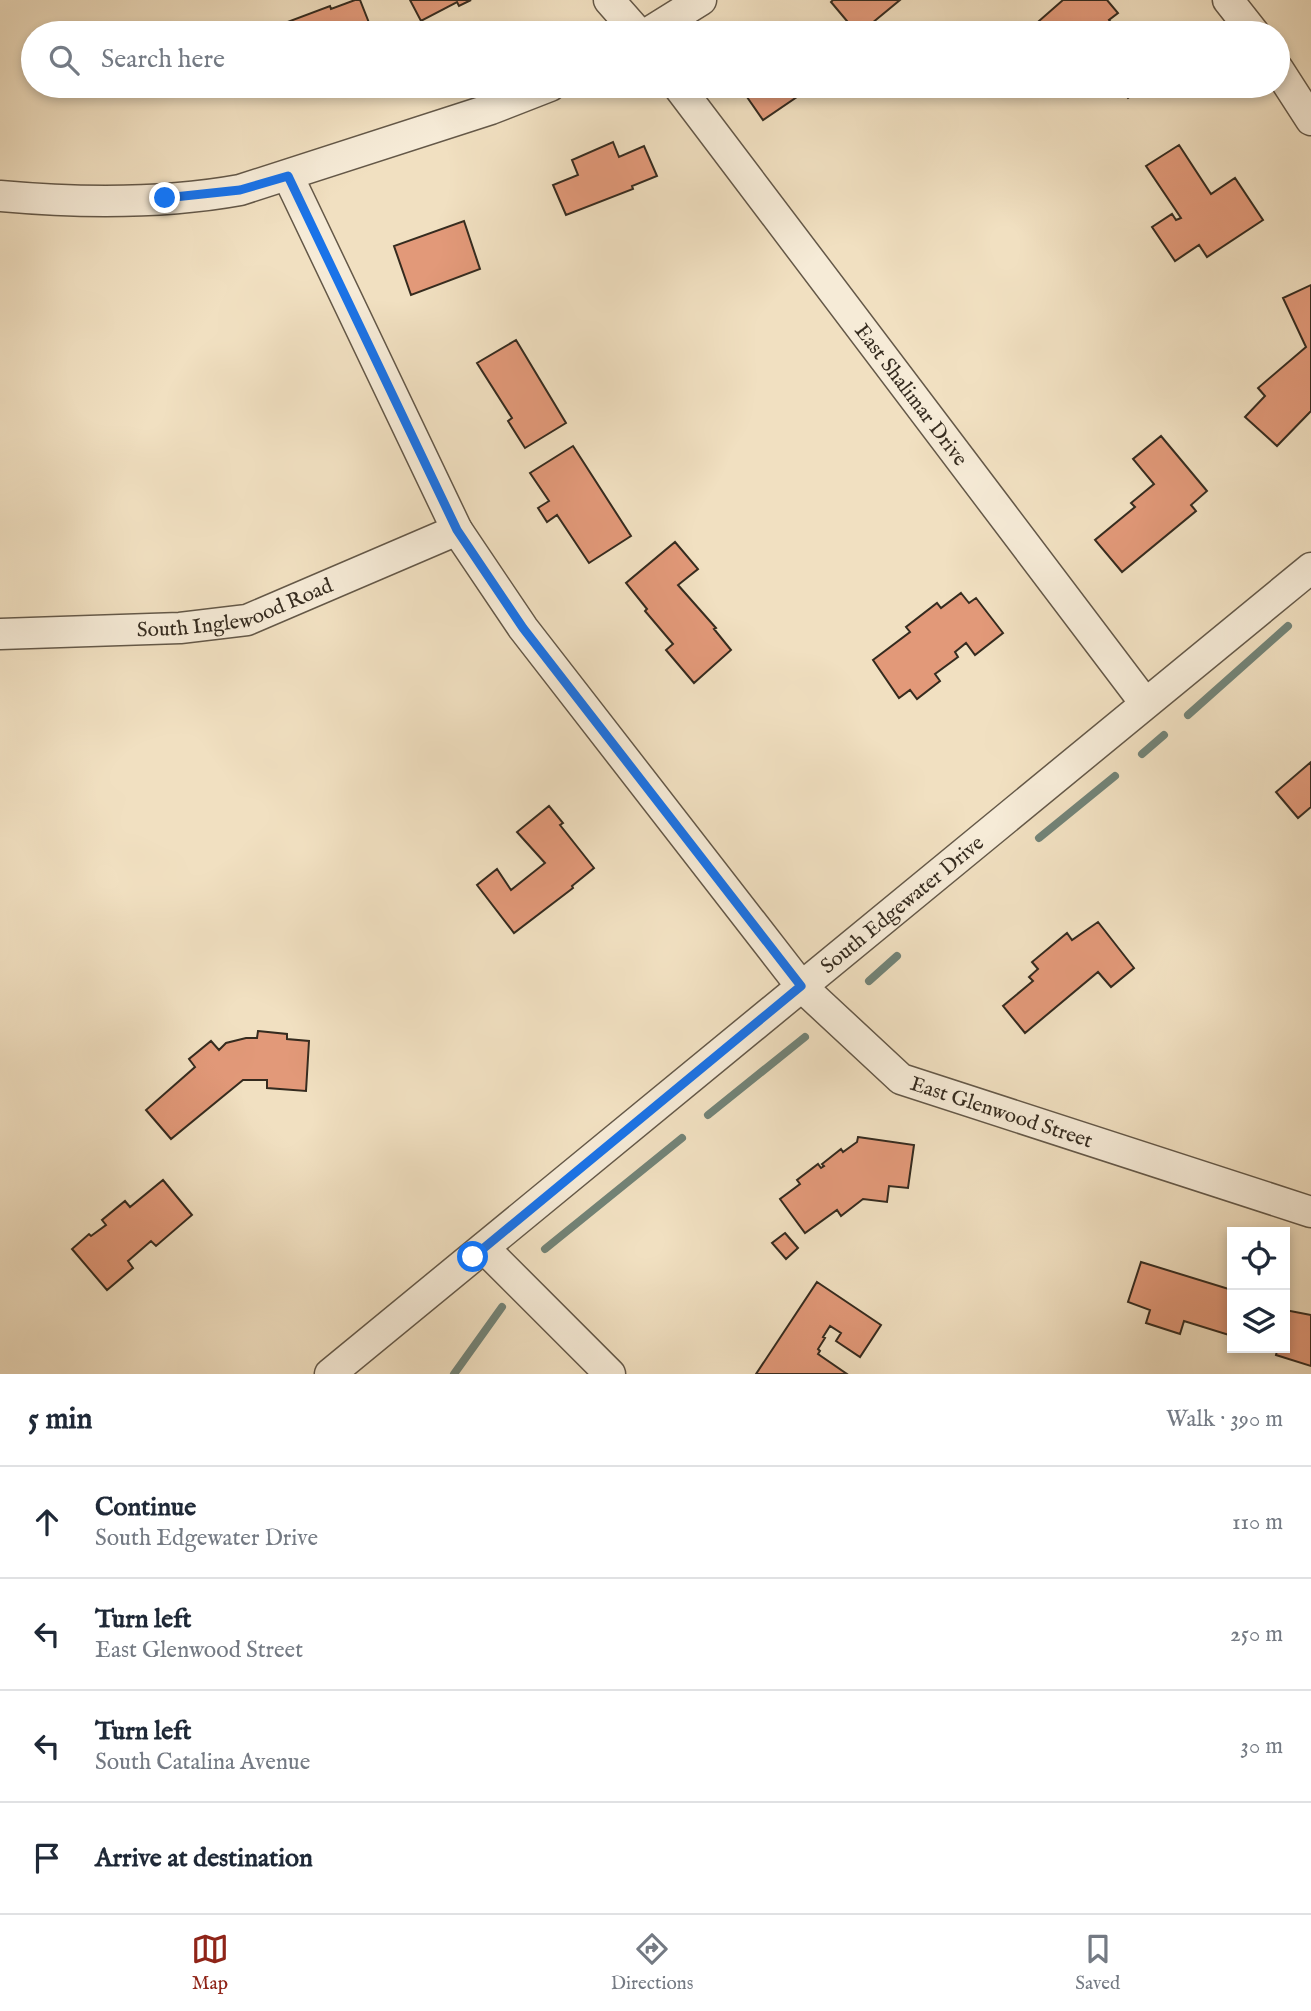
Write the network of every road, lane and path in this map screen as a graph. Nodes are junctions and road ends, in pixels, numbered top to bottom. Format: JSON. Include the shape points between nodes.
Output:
{"nodes":[{"id":1,"x":609,"y":0,"type":"edge"},
{"id":2,"x":701,"y":0,"type":"edge"},
{"id":3,"x":1228,"y":0,"type":"edge"},
{"id":4,"x":627,"y":21,"type":"edge"},
{"id":5,"x":667,"y":21,"type":"edge"},
{"id":6,"x":1245,"y":21,"type":"edge"},
{"id":7,"x":1290,"y":88,"type":"edge"},
{"id":8,"x":522,"y":98,"type":"edge"},
{"id":9,"x":687,"y":98,"type":"edge"},
{"id":10,"x":1311,"y":120,"type":"edge"},
{"id":11,"x":288,"y":176,"type":"junction"},
{"id":12,"x":0,"y":196,"type":"edge"},
{"id":13,"x":457,"y":530,"type":"junction"},
{"id":14,"x":1311,"y":568,"type":"edge"},
{"id":15,"x":0,"y":634,"type":"edge"},
{"id":16,"x":1145,"y":703,"type":"junction"},
{"id":17,"x":801,"y":986,"type":"junction"},
{"id":18,"x":1311,"y":1212,"type":"edge"},
{"id":19,"x":484,"y":1248,"type":"junction"},
{"id":20,"x":330,"y":1374,"type":"edge"},
{"id":21,"x":610,"y":1374,"type":"edge"}],
"edges":[{"from":1,"to":4,"type":"street"},
{"from":2,"to":5,"type":"street"},
{"from":3,"to":6,"type":"street"},
{"from":7,"to":10,"type":"street"},
{"from":8,"to":11,"type":"street"},
{"from":9,"to":16,"type":"street","name":"East Shalimar Drive"},
{"from":11,"to":12,"type":"street","via":[[240,190],[178,198]]},
{"from":11,"to":13,"type":"street","name":"East Glenwood Street"},
{"from":13,"to":15,"type":"street","name":"South Inglewood Road","via":[[247,620],[180,628]]},
{"from":13,"to":17,"type":"street","name":"East Glenwood Street","via":[[523,628]]},
{"from":14,"to":16,"type":"street","name":"South Edgewater Drive"},
{"from":16,"to":17,"type":"street","name":"South Edgewater Drive"},
{"from":17,"to":18,"type":"street","name":"East Glenwood Street","via":[[901,1079]]},
{"from":17,"to":19,"type":"street","name":"South Edgewater Drive"},
{"from":19,"to":20,"type":"street","name":"South Edgewater Drive"},
{"from":19,"to":21,"type":"street"}]}
